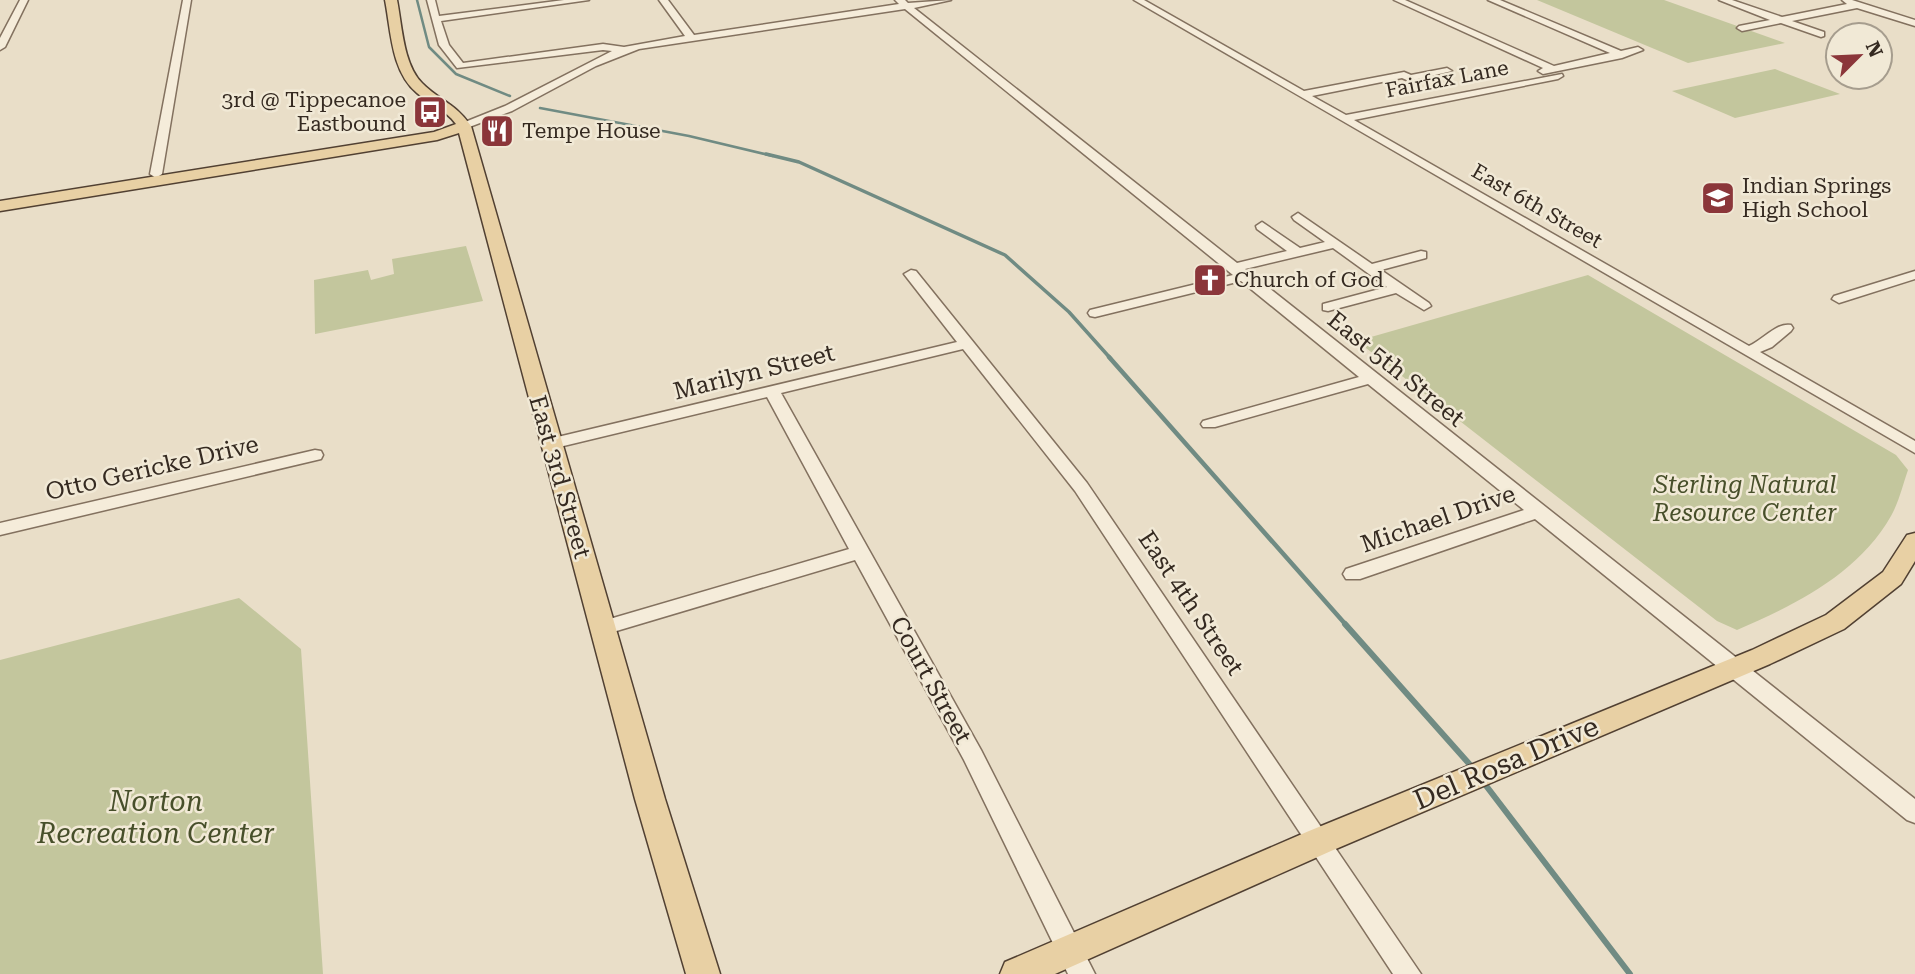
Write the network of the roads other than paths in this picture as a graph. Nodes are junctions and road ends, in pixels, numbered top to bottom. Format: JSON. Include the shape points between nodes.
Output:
{"nodes":[{"id":1,"x":24,"y":0,"type":"edge"},
{"id":2,"x":187,"y":0,"type":"edge"},
{"id":3,"x":391,"y":0,"type":"edge"},
{"id":4,"x":431,"y":0,"type":"edge"},
{"id":5,"x":585,"y":0,"type":"edge"},
{"id":6,"x":663,"y":0,"type":"edge"},
{"id":7,"x":947,"y":0,"type":"edge"},
{"id":8,"x":1138,"y":0,"type":"edge"},
{"id":9,"x":1398,"y":0,"type":"edge"},
{"id":10,"x":1492,"y":0,"type":"edge"},
{"id":11,"x":1723,"y":0,"type":"edge"},
{"id":12,"x":1842,"y":0,"type":"edge"},
{"id":13,"x":903,"y":3,"type":"edge"},
{"id":14,"x":1857,"y":5,"type":"junction"},
{"id":15,"x":436,"y":19,"type":"junction"},
{"id":16,"x":1781,"y":20,"type":"junction"},
{"id":17,"x":1915,"y":23,"type":"edge"},
{"id":18,"x":1742,"y":28,"type":"dead end"},
{"id":19,"x":1821,"y":34,"type":"dead end"},
{"id":20,"x":691,"y":37,"type":"junction"},
{"id":21,"x":0,"y":47,"type":"edge"},
{"id":22,"x":624,"y":50,"type":"junction"},
{"id":23,"x":1638,"y":50,"type":"dead end"},
{"id":24,"x":1622,"y":55,"type":"junction"},
{"id":25,"x":1447,"y":71,"type":"dead end"},
{"id":26,"x":1555,"y":73,"type":"junction"},
{"id":27,"x":1511,"y":77,"type":"dead end"},
{"id":28,"x":1302,"y":95,"type":"junction"},
{"id":29,"x":1344,"y":119,"type":"junction"},
{"id":30,"x":464,"y":127,"type":"junction"},
{"id":31,"x":155,"y":178,"type":"junction"},
{"id":32,"x":0,"y":199,"type":"edge"},
{"id":33,"x":0,"y":206,"type":"edge"},
{"id":34,"x":1298,"y":217,"type":"dead end"},
{"id":35,"x":1262,"y":226,"type":"dead end"},
{"id":36,"x":1335,"y":244,"type":"junction"},
{"id":37,"x":1298,"y":253,"type":"junction"},
{"id":38,"x":1421,"y":255,"type":"dead end"},
{"id":39,"x":1370,"y":269,"type":"junction"},
{"id":40,"x":1239,"y":272,"type":"junction"},
{"id":41,"x":911,"y":274,"type":"dead end"},
{"id":42,"x":1915,"y":275,"type":"edge"},
{"id":43,"x":1398,"y":288,"type":"junction"},
{"id":44,"x":1839,"y":299,"type":"dead end"},
{"id":45,"x":1424,"y":306,"type":"dead end"},
{"id":46,"x":1328,"y":307,"type":"dead end"},
{"id":47,"x":1095,"y":313,"type":"dead end"},
{"id":48,"x":1786,"y":328,"type":"dead end"},
{"id":49,"x":967,"y":344,"type":"junction"},
{"id":50,"x":1748,"y":352,"type":"junction"},
{"id":51,"x":1372,"y":378,"type":"junction"},
{"id":52,"x":772,"y":391,"type":"junction"},
{"id":53,"x":1209,"y":424,"type":"dead end"},
{"id":54,"x":551,"y":444,"type":"junction"},
{"id":55,"x":1915,"y":448,"type":"edge"},
{"id":56,"x":315,"y":455,"type":"dead end"},
{"id":57,"x":1538,"y":512,"type":"junction"},
{"id":58,"x":0,"y":529,"type":"edge"},
{"id":59,"x":1915,"y":541,"type":"edge"},
{"id":60,"x":860,"y":552,"type":"junction"},
{"id":61,"x":1353,"y":574,"type":"dead end"},
{"id":62,"x":603,"y":628,"type":"junction"},
{"id":63,"x":1734,"y":667,"type":"junction"},
{"id":64,"x":1915,"y":813,"type":"edge"},
{"id":65,"x":1320,"y":841,"type":"junction"},
{"id":66,"x":1077,"y":962,"type":"edge"},
{"id":67,"x":703,"y":974,"type":"edge"},
{"id":68,"x":1017,"y":974,"type":"edge"},
{"id":69,"x":1408,"y":974,"type":"edge"}],
"edges":[{"from":1,"to":21,"type":"street"},
{"from":2,"to":31,"type":"street"},
{"from":3,"to":30,"type":"main road","name":"East 3rd Street","via":[[411,78],[454,110]]},
{"from":4,"to":15,"type":"street"},
{"from":5,"to":15,"type":"street"},
{"from":6,"to":20,"type":"street"},
{"from":7,"to":13,"type":"street"},
{"from":8,"to":28,"type":"street","name":"East 6th Street"},
{"from":9,"to":26,"type":"street"},
{"from":10,"to":24,"type":"street"},
{"from":11,"to":16,"type":"street"},
{"from":12,"to":14,"type":"street"},
{"from":13,"to":20,"type":"street"},
{"from":13,"to":40,"type":"street","name":"East 5th Street"},
{"from":14,"to":16,"type":"street"},
{"from":14,"to":17,"type":"street"},
{"from":15,"to":22,"type":"street","via":[[449,58],[461,66],[603,47]]},
{"from":16,"to":18,"type":"street"},
{"from":16,"to":19,"type":"street"},
{"from":20,"to":22,"type":"street"},
{"from":22,"to":30,"type":"street","via":[[502,114]]},
{"from":23,"to":24,"type":"street","name":"Fairfax Lane"},
{"from":24,"to":26,"type":"street","name":"Fairfax Lane"},
{"from":25,"to":28,"type":"street","name":"Fairfax Lane"},
{"from":26,"to":27,"type":"street","name":"Fairfax Lane"},
{"from":26,"to":29,"type":"street","name":"Fairfax Lane"},
{"from":28,"to":29,"type":"street","name":"East 6th Street"},
{"from":29,"to":50,"type":"street","name":"East 6th Street"},
{"from":30,"to":31,"type":"main road"},
{"from":30,"to":54,"type":"main road","name":"East 3rd Street"},
{"from":31,"to":32,"type":"main road"},
{"from":31,"to":33,"type":"main road"},
{"from":34,"to":36,"type":"street"},
{"from":35,"to":37,"type":"street"},
{"from":36,"to":37,"type":"street"},
{"from":36,"to":39,"type":"street"},
{"from":37,"to":40,"type":"street"},
{"from":38,"to":39,"type":"street"},
{"from":39,"to":43,"type":"street"},
{"from":40,"to":47,"type":"street"},
{"from":40,"to":51,"type":"street","name":"East 5th Street"},
{"from":41,"to":49,"type":"street","name":"East 4th Street"},
{"from":42,"to":44,"type":"street"},
{"from":43,"to":45,"type":"street"},
{"from":43,"to":46,"type":"street"},
{"from":48,"to":50,"type":"street"},
{"from":49,"to":52,"type":"street","name":"Marilyn Street"},
{"from":49,"to":65,"type":"street","name":"East 4th Street","via":[[1081,487]]},
{"from":50,"to":55,"type":"street","name":"East 6th Street"},
{"from":51,"to":53,"type":"street"},
{"from":51,"to":57,"type":"street","name":"East 5th Street"},
{"from":52,"to":54,"type":"street","name":"Marilyn Street"},
{"from":52,"to":60,"type":"street","name":"Court Street"},
{"from":54,"to":62,"type":"main road","name":"East 3rd Street"},
{"from":56,"to":58,"type":"street","name":"Otto Gericke Drive"},
{"from":57,"to":61,"type":"street","name":"Michael Drive"},
{"from":57,"to":63,"type":"street","name":"East 5th Street"},
{"from":59,"to":63,"type":"main road","name":"Del Rosa Drive","via":[[1892,578],[1835,622]]},
{"from":60,"to":62,"type":"street"},
{"from":60,"to":66,"type":"street","name":"Court Street","via":[[973,757]]},
{"from":62,"to":67,"type":"main road","name":"East 3rd Street"},
{"from":63,"to":64,"type":"street","name":"East 5th Street"},
{"from":63,"to":65,"type":"main road","name":"Del Rosa Drive"},
{"from":65,"to":66,"type":"main road","name":"Del Rosa Drive"},
{"from":65,"to":69,"type":"street","name":"East 4th Street"},
{"from":66,"to":68,"type":"main road","name":"Del Rosa Drive"}]}
